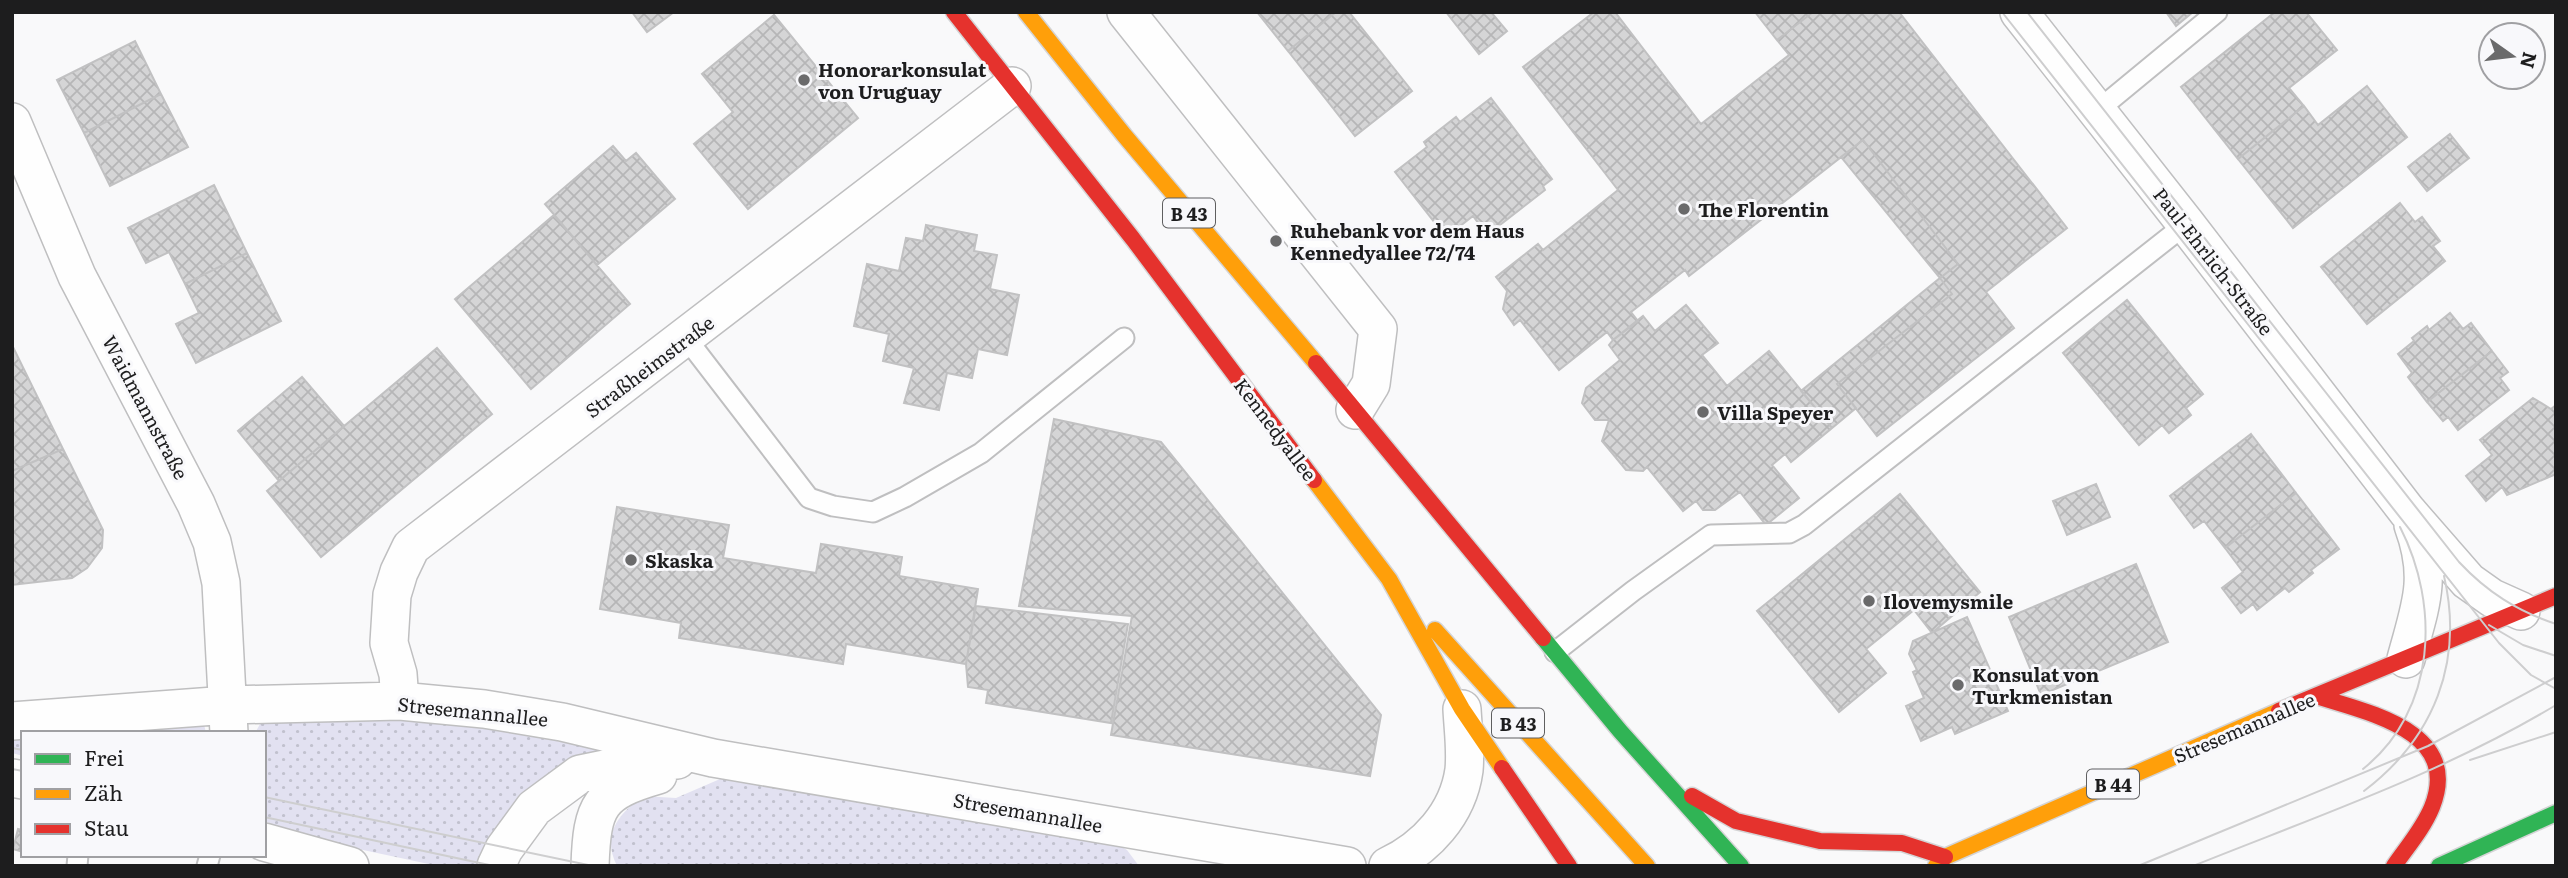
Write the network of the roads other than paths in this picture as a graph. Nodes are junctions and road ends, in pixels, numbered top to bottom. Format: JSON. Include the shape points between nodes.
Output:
{"nodes":[{"id":1,"x":954,"y":12,"type":"edge"},
{"id":2,"x":1026,"y":12,"type":"edge"},
{"id":3,"x":1126,"y":12,"type":"edge"},
{"id":4,"x":2018,"y":12,"type":"edge"},
{"id":5,"x":2217,"y":12,"type":"edge"},
{"id":6,"x":1013,"y":86,"type":"junction"},
{"id":7,"x":2097,"y":111,"type":"junction"},
{"id":8,"x":12,"y":122,"type":"edge"},
{"id":9,"x":2186,"y":224,"type":"junction"},
{"id":10,"x":685,"y":338,"type":"junction"},
{"id":11,"x":1124,"y":338,"type":"dead end"},
{"id":12,"x":1355,"y":410,"type":"junction"},
{"id":13,"x":2407,"y":511,"type":"junction"},
{"id":14,"x":2556,"y":574,"type":"edge"},
{"id":15,"x":1389,"y":579,"type":"junction"},
{"id":16,"x":2542,"y":602,"type":"edge"},
{"id":17,"x":1555,"y":652,"type":"junction"},
{"id":18,"x":2406,"y":659,"type":"junction"},
{"id":19,"x":2316,"y":696,"type":"junction"},
{"id":20,"x":400,"y":702,"type":"junction"},
{"id":21,"x":1462,"y":709,"type":"junction"},
{"id":22,"x":229,"y":719,"type":"edge"},
{"id":23,"x":12,"y":720,"type":"edge"},
{"id":24,"x":713,"y":758,"type":"junction"},
{"id":25,"x":1670,"y":784,"type":"junction"},
{"id":26,"x":2556,"y":813,"type":"edge"},
{"id":27,"x":1136,"y":831,"type":"junction"},
{"id":28,"x":266,"y":843,"type":"edge"},
{"id":29,"x":1940,"y":862,"type":"edge"},
{"id":30,"x":350,"y":866,"type":"edge"},
{"id":31,"x":496,"y":866,"type":"edge"},
{"id":32,"x":590,"y":866,"type":"edge"},
{"id":33,"x":1164,"y":866,"type":"edge"},
{"id":34,"x":1347,"y":866,"type":"edge"},
{"id":35,"x":1388,"y":866,"type":"edge"},
{"id":36,"x":1569,"y":866,"type":"edge"},
{"id":37,"x":1647,"y":866,"type":"edge"},
{"id":38,"x":1741,"y":866,"type":"edge"},
{"id":39,"x":2394,"y":866,"type":"edge"},
{"id":40,"x":2439,"y":866,"type":"edge"}],
"edges":[{"from":1,"to":6,"type":"main road","name":"Kennedyallee","number":"B 43"},
{"from":2,"to":12,"type":"main road","number":"B 43"},
{"from":3,"to":12,"type":"street","via":[[1378,329],[1371,384]]},
{"from":4,"to":7,"type":"street","name":"Paul-Ehrlich-Straße"},
{"from":5,"to":7,"type":"lane"},
{"from":6,"to":10,"type":"street","name":"Straßheimstraße"},
{"from":6,"to":15,"type":"main road","name":"Kennedyallee","number":"B 43"},
{"from":7,"to":9,"type":"street","name":"Paul-Ehrlich-Straße"},
{"from":8,"to":22,"type":"street","name":"Waidmannstraße","via":[[78,276],[212,542],[221,583]]},
{"from":9,"to":13,"type":"street","name":"Paul-Ehrlich-Straße"},
{"from":9,"to":17,"type":"lane","via":[[1804,525],[1788,533],[1711,536]]},
{"from":10,"to":11,"type":"lane","via":[[808,498],[873,512],[981,453]]},
{"from":10,"to":20,"type":"street","name":"Straßheimstraße","via":[[411,547],[392,595],[389,643]]},
{"from":12,"to":17,"type":"main road","number":"B 43"},
{"from":13,"to":16,"type":"street","name":"Paul-Ehrlich-Straße","via":[[2468,581],[2492,598]]},
{"from":13,"to":18,"type":"street","name":"Paul-Ehrlich-Straße","via":[[2421,549],[2425,578]]},
{"from":14,"to":16,"type":"lane"},
{"from":15,"to":21,"type":"main road","name":"Kennedyallee","number":"B 43"},
{"from":15,"to":37,"type":"main road","number":"B 43"},
{"from":16,"to":18,"type":"main road","name":"Stresemannallee","number":"B 44"},
{"from":17,"to":25,"type":"main road","number":"B 43"},
{"from":18,"to":19,"type":"main road","name":"Stresemannallee","number":"B 44"},
{"from":19,"to":29,"type":"main road","name":"Stresemannallee","number":"B 44"},
{"from":19,"to":39,"type":"main road","via":[[2408,730],[2424,741],[2434,757],[2440,779],[2433,805]]},
{"from":20,"to":22,"type":"street","name":"Stresemannallee"},
{"from":20,"to":24,"type":"street","name":"Stresemannallee","via":[[562,722]]},
{"from":21,"to":35,"type":"street","via":[[1464,771],[1454,802],[1422,846]]},
{"from":21,"to":36,"type":"main road","name":"Kennedyallee","number":"B 43"},
{"from":22,"to":23,"type":"street","name":"Stresemannallee"},
{"from":24,"to":27,"type":"street","name":"Stresemannallee"},
{"from":24,"to":31,"type":"street","name":"Stresemannallee","via":[[638,762],[580,774],[534,808]]},
{"from":24,"to":32,"type":"street","name":"Stresemannallee","via":[[628,784],[603,801],[592,829]]},
{"from":25,"to":29,"type":"main road","via":[[1735,821],[1820,841],[1902,843]]},
{"from":25,"to":38,"type":"main road","number":"B 43"},
{"from":26,"to":40,"type":"main road"},
{"from":27,"to":33,"type":"street","via":[[1162,856]]},
{"from":27,"to":34,"type":"street","name":"Stresemannallee"},
{"from":28,"to":30,"type":"street"}]}
